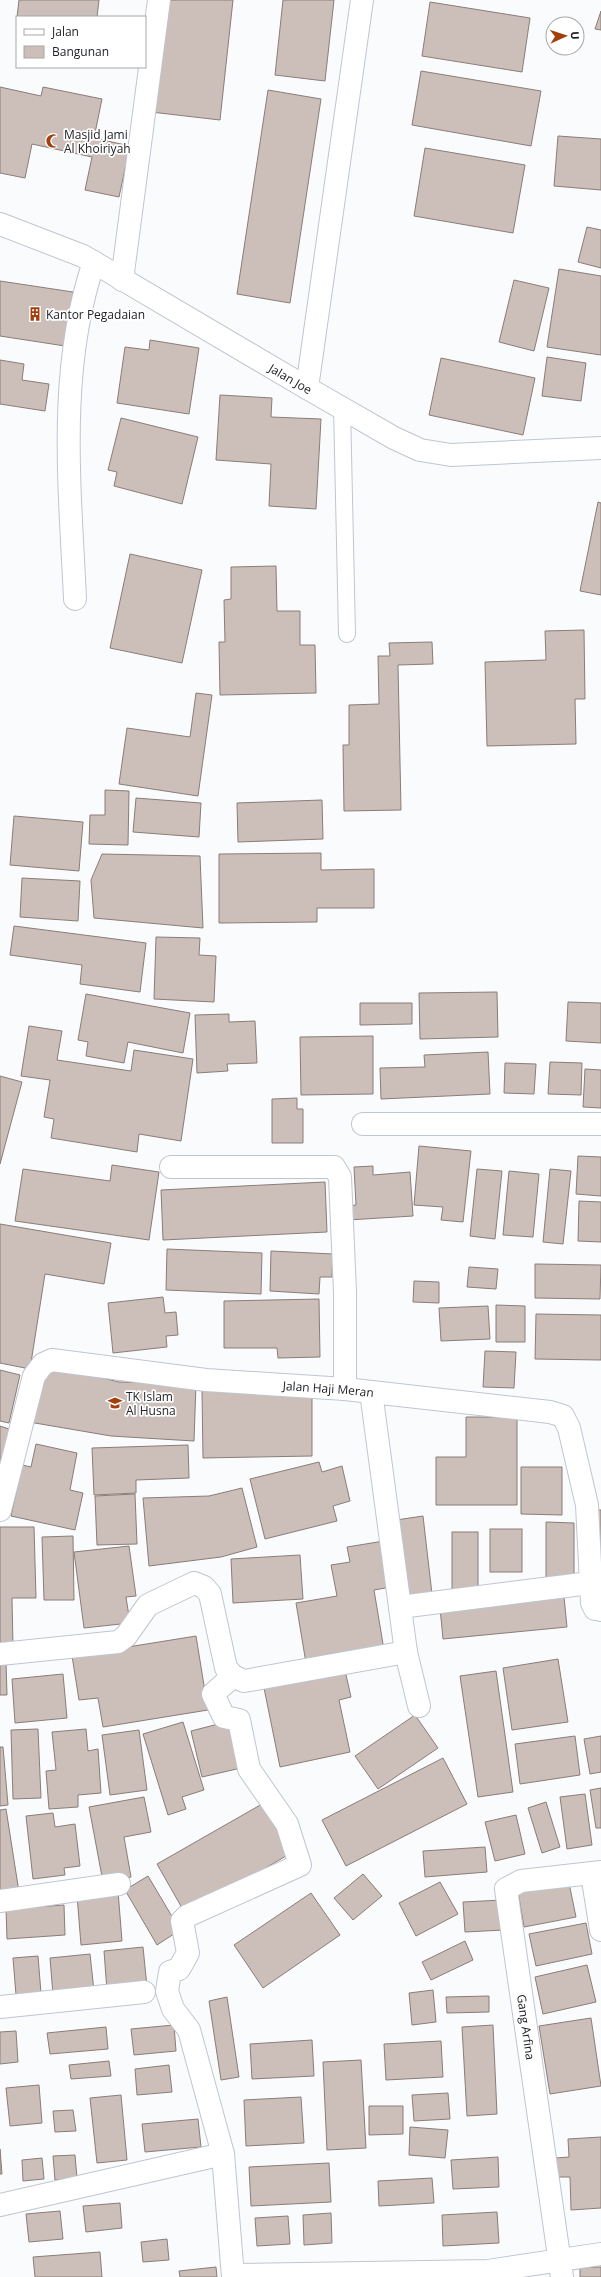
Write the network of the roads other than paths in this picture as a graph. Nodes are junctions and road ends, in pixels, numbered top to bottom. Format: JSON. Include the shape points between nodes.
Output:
{"nodes":[{"id":1,"x":159,"y":0,"type":"edge"},
{"id":2,"x":362,"y":0,"type":"edge"},
{"id":3,"x":0,"y":224,"type":"edge"},
{"id":4,"x":94,"y":262,"type":"junction"},
{"id":5,"x":122,"y":280,"type":"junction"},
{"id":6,"x":307,"y":388,"type":"junction"},
{"id":7,"x":342,"y":407,"type":"junction"},
{"id":8,"x":601,"y":448,"type":"edge"},
{"id":9,"x":75,"y":599,"type":"dead end"},
{"id":10,"x":347,"y":634,"type":"dead end"},
{"id":11,"x":363,"y":1124,"type":"dead end"},
{"id":12,"x":601,"y":1124,"type":"edge"},
{"id":13,"x":171,"y":1167,"type":"dead end"},
{"id":14,"x":345,"y":1389,"type":"junction"},
{"id":15,"x":371,"y":1392,"type":"junction"},
{"id":16,"x":0,"y":1510,"type":"edge"},
{"id":17,"x":590,"y":1583,"type":"junction"},
{"id":18,"x":400,"y":1607,"type":"junction"},
{"id":19,"x":601,"y":1610,"type":"edge"},
{"id":20,"x":406,"y":1652,"type":"junction"},
{"id":21,"x":0,"y":1654,"type":"edge"},
{"id":22,"x":233,"y":1676,"type":"junction"},
{"id":23,"x":419,"y":1706,"type":"dead end"},
{"id":24,"x":596,"y":1873,"type":"edge"},
{"id":25,"x":120,"y":1884,"type":"dead end"},
{"id":26,"x":0,"y":1901,"type":"edge"},
{"id":27,"x":601,"y":1930,"type":"edge"},
{"id":28,"x":144,"y":1992,"type":"dead end"},
{"id":29,"x":0,"y":2005,"type":"edge"},
{"id":30,"x":223,"y":2154,"type":"junction"},
{"id":31,"x":0,"y":2204,"type":"edge"},
{"id":32,"x":601,"y":2254,"type":"edge"},
{"id":33,"x":561,"y":2269,"type":"edge"},
{"id":34,"x":233,"y":2276,"type":"edge"}],
"edges":[{"from":1,"to":5,"type":"street"},
{"from":2,"to":6,"type":"street"},
{"from":3,"to":4,"type":"street","name":"Jalan Joe","via":[[33,235]]},
{"from":4,"to":5,"type":"street","name":"Jalan Joe"},
{"from":4,"to":9,"type":"street","via":[[85,287],[71,373],[69,483]]},
{"from":5,"to":6,"type":"street","name":"Jalan Joe"},
{"from":6,"to":7,"type":"street","name":"Jalan Joe"},
{"from":7,"to":8,"type":"street","name":"Jalan Joe","via":[[394,438],[420,450],[451,455]]},
{"from":7,"to":10,"type":"lane"},
{"from":11,"to":12,"type":"street"},
{"from":13,"to":14,"type":"street","via":[[334,1167],[340,1177],[345,1292]]},
{"from":14,"to":15,"type":"street","name":"Jalan Haji Meran"},
{"from":14,"to":16,"type":"street","name":"Jalan Haji Meran","via":[[206,1380],[52,1360],[43,1364],[34,1376]]},
{"from":15,"to":17,"type":"street","name":"Jalan Haji Meran","via":[[550,1412],[563,1416],[569,1428],[587,1505]]},
{"from":15,"to":18,"type":"street"},
{"from":17,"to":18,"type":"street"},
{"from":17,"to":19,"type":"street","name":"Jalan Haji Meran","via":[[592,1603],[595,1609]]},
{"from":18,"to":20,"type":"street"},
{"from":20,"to":22,"type":"street","via":[[244,1682]]},
{"from":20,"to":23,"type":"street"},
{"from":21,"to":22,"type":"street","via":[[118,1642],[126,1636],[148,1605],[194,1583],[204,1587],[210,1594],[226,1668]]},
{"from":22,"to":30,"type":"street","via":[[213,1694],[224,1717],[239,1720],[249,1769],[287,1824],[300,1865],[187,1916],[182,1921],[188,1953],[179,1969],[170,1972],[167,1991],[173,2009],[189,2030]]},
{"from":24,"to":27,"type":"street"},
{"from":24,"to":33,"type":"street","name":"Gang Arfina","via":[[521,1880],[506,1889]]},
{"from":25,"to":26,"type":"street"},
{"from":28,"to":29,"type":"street"},
{"from":30,"to":31,"type":"street"},
{"from":30,"to":34,"type":"street"},
{"from":32,"to":33,"type":"street"},
{"from":33,"to":34,"type":"street"}]}
